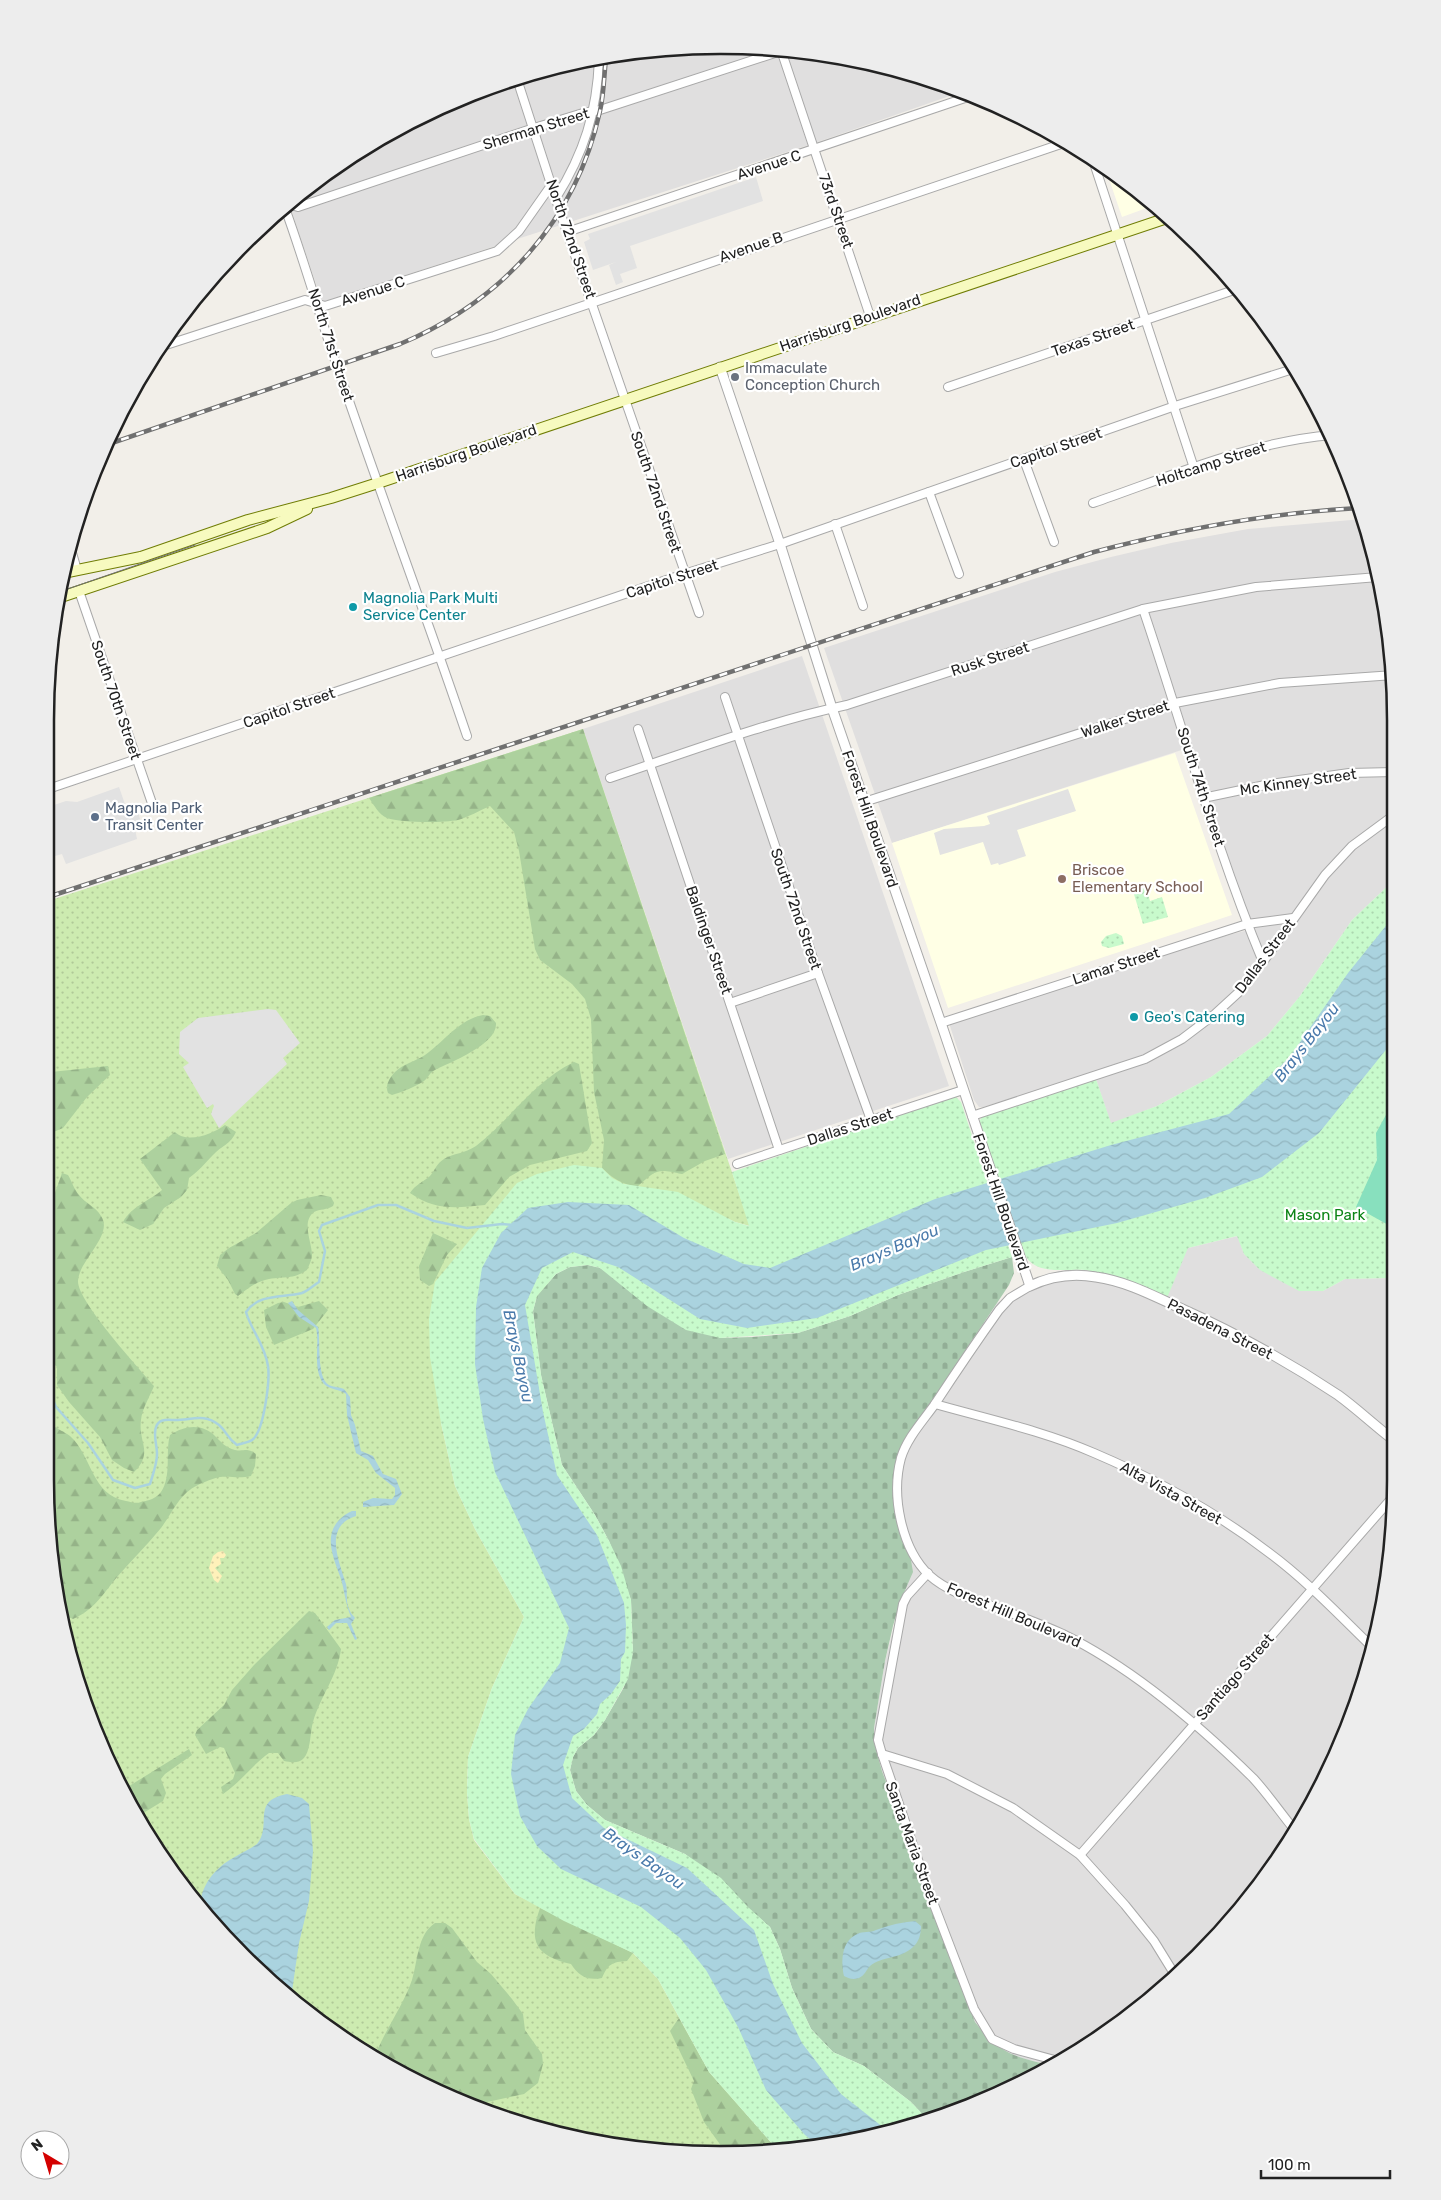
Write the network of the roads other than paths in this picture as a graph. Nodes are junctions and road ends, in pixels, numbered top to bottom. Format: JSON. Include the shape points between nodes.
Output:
{"nodes":[{"id":1,"x":766,"y":55,"type":"edge"},
{"id":2,"x":784,"y":57,"type":"edge"},
{"id":3,"x":599,"y":65,"type":"edge"},
{"id":4,"x":519,"y":85,"type":"edge"},
{"id":5,"x":961,"y":99,"type":"edge"},
{"id":6,"x":593,"y":111,"type":"junction"},
{"id":7,"x":534,"y":128,"type":"junction"},
{"id":8,"x":1057,"y":145,"type":"edge"},
{"id":9,"x":814,"y":149,"type":"junction"},
{"id":10,"x":1096,"y":170,"type":"edge"},
{"id":11,"x":552,"y":184,"type":"junction"},
{"id":12,"x":556,"y":198,"type":"junction"},
{"id":13,"x":297,"y":207,"type":"edge"},
{"id":14,"x":287,"y":214,"type":"edge"},
{"id":15,"x":838,"y":218,"type":"junction"},
{"id":16,"x":1161,"y":220,"type":"edge"},
{"id":17,"x":567,"y":232,"type":"junction"},
{"id":18,"x":1118,"y":234,"type":"junction"},
{"id":19,"x":1230,"y":291,"type":"edge"},
{"id":20,"x":592,"y":301,"type":"junction"},
{"id":21,"x":317,"y":305,"type":"junction"},
{"id":22,"x":870,"y":316,"type":"junction"},
{"id":23,"x":1146,"y":320,"type":"junction"},
{"id":24,"x":171,"y":343,"type":"edge"},
{"id":25,"x":436,"y":353,"type":"dead end"},
{"id":26,"x":720,"y":367,"type":"junction"},
{"id":27,"x":1288,"y":371,"type":"edge"},
{"id":28,"x":948,"y":387,"type":"dead end"},
{"id":29,"x":625,"y":399,"type":"junction"},
{"id":30,"x":1175,"y":406,"type":"junction"},
{"id":31,"x":1323,"y":436,"type":"edge"},
{"id":32,"x":1024,"y":460,"type":"junction"},
{"id":33,"x":1194,"y":468,"type":"junction"},
{"id":34,"x":378,"y":483,"type":"junction"},
{"id":35,"x":929,"y":492,"type":"junction"},
{"id":36,"x":331,"y":498,"type":"junction"},
{"id":37,"x":1093,"y":504,"type":"dead end"},
{"id":38,"x":835,"y":524,"type":"junction"},
{"id":39,"x":1054,"y":542,"type":"dead end"},
{"id":40,"x":780,"y":544,"type":"junction"},
{"id":41,"x":74,"y":559,"type":"edge"},
{"id":42,"x":77,"y":570,"type":"junction"},
{"id":43,"x":71,"y":571,"type":"edge"},
{"id":44,"x":684,"y":574,"type":"junction"},
{"id":45,"x":959,"y":574,"type":"dead end"},
{"id":46,"x":1371,"y":578,"type":"edge"},
{"id":47,"x":79,"y":591,"type":"junction"},
{"id":48,"x":66,"y":595,"type":"edge"},
{"id":49,"x":863,"y":606,"type":"dead end"},
{"id":50,"x":1143,"y":609,"type":"junction"},
{"id":51,"x":699,"y":613,"type":"dead end"},
{"id":52,"x":440,"y":657,"type":"junction"},
{"id":53,"x":1386,"y":676,"type":"edge"},
{"id":54,"x":725,"y":697,"type":"dead end"},
{"id":55,"x":1175,"y":703,"type":"junction"},
{"id":56,"x":832,"y":708,"type":"junction"},
{"id":57,"x":638,"y":729,"type":"dead end"},
{"id":58,"x":467,"y":736,"type":"dead end"},
{"id":59,"x":738,"y":736,"type":"junction"},
{"id":60,"x":137,"y":760,"type":"junction"},
{"id":61,"x":650,"y":765,"type":"junction"},
{"id":62,"x":1387,"y":772,"type":"edge"},
{"id":63,"x":610,"y":778,"type":"dead end"},
{"id":64,"x":54,"y":787,"type":"edge"},
{"id":65,"x":1203,"y":798,"type":"junction"},
{"id":66,"x":864,"y":802,"type":"junction"},
{"id":67,"x":154,"y":809,"type":"dead end"},
{"id":68,"x":1387,"y":820,"type":"edge"},
{"id":69,"x":1293,"y":918,"type":"junction"},
{"id":70,"x":1247,"y":924,"type":"junction"},
{"id":71,"x":1263,"y":962,"type":"junction"},
{"id":72,"x":818,"y":973,"type":"junction"},
{"id":73,"x":730,"y":1003,"type":"junction"},
{"id":74,"x":941,"y":1023,"type":"junction"},
{"id":75,"x":963,"y":1090,"type":"junction"},
{"id":76,"x":972,"y":1116,"type":"junction"},
{"id":77,"x":871,"y":1120,"type":"junction"},
{"id":78,"x":779,"y":1150,"type":"junction"},
{"id":79,"x":737,"y":1164,"type":"dead end"},
{"id":80,"x":1030,"y":1286,"type":"junction"},
{"id":81,"x":935,"y":1404,"type":"junction"},
{"id":82,"x":1387,"y":1435,"type":"edge"},
{"id":83,"x":1386,"y":1503,"type":"edge"},
{"id":84,"x":928,"y":1573,"type":"junction"},
{"id":85,"x":1311,"y":1588,"type":"junction"},
{"id":86,"x":1367,"y":1642,"type":"edge"},
{"id":87,"x":1194,"y":1725,"type":"junction"},
{"id":88,"x":882,"y":1754,"type":"junction"},
{"id":89,"x":1291,"y":1825,"type":"edge"},
{"id":90,"x":1080,"y":1855,"type":"junction"},
{"id":91,"x":1172,"y":1970,"type":"edge"},
{"id":92,"x":1050,"y":2059,"type":"edge"}],
"edges":[{"from":1,"to":6,"type":"street","name":"Sherman Street"},
{"from":2,"to":9,"type":"street","name":"73rd Street"},
{"from":3,"to":6,"type":"street"},
{"from":4,"to":7,"type":"street","name":"North 72nd Street"},
{"from":5,"to":9,"type":"street","name":"Avenue C"},
{"from":6,"to":7,"type":"street","name":"Sherman Street"},
{"from":6,"to":12,"type":"street","via":[[573,171]]},
{"from":7,"to":11,"type":"street","name":"North 72nd Street"},
{"from":7,"to":13,"type":"street","name":"Sherman Street"},
{"from":8,"to":15,"type":"street","name":"Avenue B"},
{"from":9,"to":15,"type":"street","name":"73rd Street"},
{"from":9,"to":17,"type":"street","name":"Avenue C"},
{"from":10,"to":18,"type":"street"},
{"from":11,"to":12,"type":"street","name":"North 72nd Street"},
{"from":11,"to":21,"type":"street","name":"Avenue C","via":[[519,231],[498,251],[325,306]]},
{"from":12,"to":17,"type":"street","name":"North 72nd Street"},
{"from":14,"to":21,"type":"street","name":"North 71st Street"},
{"from":15,"to":20,"type":"street","name":"Avenue B"},
{"from":15,"to":22,"type":"street","name":"73rd Street"},
{"from":16,"to":18,"type":"main road","name":"Harrisburg Boulevard"},
{"from":17,"to":20,"type":"street","name":"North 72nd Street"},
{"from":18,"to":22,"type":"main road","name":"Harrisburg Boulevard"},
{"from":18,"to":23,"type":"street"},
{"from":19,"to":23,"type":"street","name":"Texas Street"},
{"from":20,"to":25,"type":"street","name":"Avenue B"},
{"from":20,"to":29,"type":"street","name":"North 72nd Street"},
{"from":21,"to":24,"type":"street","name":"Avenue C","via":[[305,300]]},
{"from":21,"to":34,"type":"street","name":"North 71st Street"},
{"from":22,"to":26,"type":"main road","name":"Harrisburg Boulevard"},
{"from":23,"to":28,"type":"street","name":"Texas Street"},
{"from":23,"to":30,"type":"street"},
{"from":26,"to":29,"type":"main road","name":"Harrisburg Boulevard"},
{"from":26,"to":40,"type":"street","name":"Forest Hill Boulevard"},
{"from":27,"to":30,"type":"street","name":"Capitol Street"},
{"from":29,"to":34,"type":"main road","name":"Harrisburg Boulevard"},
{"from":29,"to":44,"type":"street","name":"South 72nd Street"},
{"from":30,"to":32,"type":"street","name":"Capitol Street"},
{"from":30,"to":33,"type":"street"},
{"from":31,"to":33,"type":"street","name":"Holtcamp Street","via":[[1245,451]]},
{"from":32,"to":35,"type":"street","name":"Capitol Street"},
{"from":32,"to":39,"type":"street"},
{"from":33,"to":37,"type":"street","name":"Holtcamp Street"},
{"from":34,"to":36,"type":"main road","name":"Harrisburg Boulevard"},
{"from":34,"to":52,"type":"street","name":"North 71st Street"},
{"from":35,"to":38,"type":"street","name":"Capitol Street"},
{"from":35,"to":45,"type":"street"},
{"from":36,"to":42,"type":"main road","name":"Harrisburg Boulevard","via":[[248,520],[142,557]]},
{"from":36,"to":47,"type":"main road","name":"Harrisburg Boulevard","via":[[267,528]]},
{"from":38,"to":40,"type":"street","name":"Capitol Street"},
{"from":38,"to":49,"type":"street"},
{"from":40,"to":44,"type":"street","name":"Capitol Street"},
{"from":40,"to":56,"type":"street","name":"Forest Hill Boulevard"},
{"from":41,"to":42,"type":"street"},
{"from":42,"to":43,"type":"main road","name":"Harrisburg Boulevard"},
{"from":44,"to":51,"type":"street","name":"South 72nd Street"},
{"from":44,"to":52,"type":"street","name":"Capitol Street"},
{"from":46,"to":50,"type":"street","name":"Rusk Street","via":[[1256,587]]},
{"from":47,"to":48,"type":"main road","name":"Harrisburg Boulevard"},
{"from":47,"to":60,"type":"street","name":"South 70th Street"},
{"from":50,"to":55,"type":"street","name":"South 74th Street"},
{"from":50,"to":56,"type":"street","name":"Rusk Street"},
{"from":52,"to":58,"type":"street","name":"North 71st Street"},
{"from":52,"to":60,"type":"street","name":"Capitol Street"},
{"from":53,"to":55,"type":"street","name":"Walker Street","via":[[1280,683]]},
{"from":54,"to":59,"type":"street","name":"South 72nd Street"},
{"from":55,"to":65,"type":"street","name":"South 74th Street"},
{"from":55,"to":66,"type":"street","name":"Walker Street"},
{"from":56,"to":59,"type":"street","name":"Rusk Street"},
{"from":56,"to":66,"type":"street","name":"Forest Hill Boulevard"},
{"from":57,"to":61,"type":"street","name":"Baldinger Street"},
{"from":59,"to":61,"type":"street","name":"Rusk Street"},
{"from":59,"to":72,"type":"street","name":"South 72nd Street"},
{"from":60,"to":64,"type":"street","name":"Capitol Street"},
{"from":60,"to":67,"type":"street","name":"South 70th Street"},
{"from":61,"to":63,"type":"street","name":"Rusk Street"},
{"from":61,"to":73,"type":"street","name":"Baldinger Street"},
{"from":62,"to":65,"type":"street","name":"Mc Kinney Street","via":[[1349,773],[1270,784]]},
{"from":65,"to":70,"type":"street","name":"South 74th Street"},
{"from":66,"to":74,"type":"street","name":"Forest Hill Boulevard"},
{"from":68,"to":69,"type":"street","name":"Dallas Street","via":[[1352,846],[1325,875]]},
{"from":69,"to":70,"type":"street","name":"Lamar Street"},
{"from":69,"to":71,"type":"street","name":"Dallas Street"},
{"from":70,"to":71,"type":"street","name":"South 74th Street"},
{"from":70,"to":74,"type":"street","name":"Lamar Street"},
{"from":71,"to":76,"type":"street","name":"Dallas Street","via":[[1239,992],[1215,1014],[1182,1039],[1145,1059]]},
{"from":72,"to":73,"type":"street"},
{"from":72,"to":77,"type":"street","name":"South 72nd Street"},
{"from":73,"to":78,"type":"street","name":"Baldinger Street"},
{"from":74,"to":75,"type":"street","name":"Forest Hill Boulevard"},
{"from":75,"to":76,"type":"street","name":"Forest Hill Boulevard"},
{"from":75,"to":77,"type":"street","name":"Dallas Street"},
{"from":76,"to":80,"type":"street","name":"Forest Hill Boulevard"},
{"from":77,"to":78,"type":"street","name":"Dallas Street"},
{"from":78,"to":79,"type":"street","name":"Dallas Street"},
{"from":80,"to":81,"type":"street","name":"Forest Hill Boulevard","via":[[1010,1298],[999,1310]]},
{"from":80,"to":82,"type":"street","name":"Pasadena Street","via":[[1057,1276],[1085,1276],[1142,1291],[1218,1325],[1270,1353],[1339,1396]]},
{"from":81,"to":84,"type":"street","name":"Forest Hill Boulevard","via":[[916,1429],[901,1458],[896,1495],[902,1527],[916,1557]]},
{"from":81,"to":85,"type":"street","name":"Alta Vista Street","via":[[1093,1452],[1152,1480],[1216,1516],[1268,1552]]},
{"from":83,"to":85,"type":"street","name":"Santiago Street"},
{"from":84,"to":87,"type":"street","name":"Forest Hill Boulevard","via":[[956,1593],[1032,1620],[1100,1654],[1143,1683]]},
{"from":84,"to":88,"type":"street","name":"Santa Maria Street","via":[[903,1604],[878,1740]]},
{"from":85,"to":86,"type":"street","name":"Alta Vista Street"},
{"from":85,"to":87,"type":"street","name":"Santiago Street"},
{"from":87,"to":89,"type":"street","name":"Forest Hill Boulevard","via":[[1254,1779]]},
{"from":87,"to":90,"type":"street","name":"Santiago Street"},
{"from":88,"to":90,"type":"street","via":[[956,1778],[1013,1808]]},
{"from":88,"to":92,"type":"street","name":"Santa Maria Street","via":[[928,1889],[974,2009],[992,2039],[1014,2050]]},
{"from":90,"to":91,"type":"street","via":[[1125,1904]]}]}
